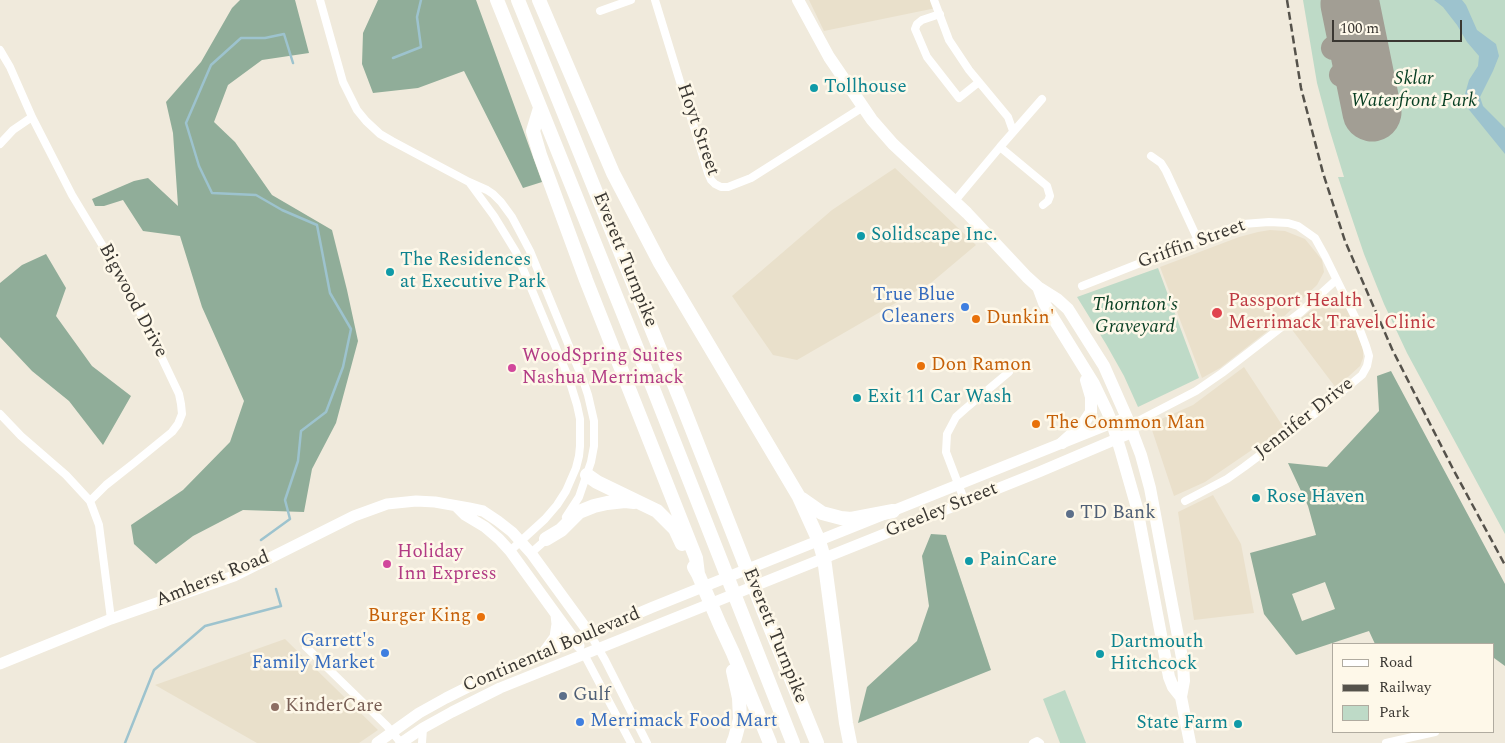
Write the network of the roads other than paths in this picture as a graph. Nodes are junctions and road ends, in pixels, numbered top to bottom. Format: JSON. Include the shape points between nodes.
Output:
{"nodes":[{"id":1,"x":320,"y":0,"type":"edge"},
{"id":2,"x":497,"y":0,"type":"edge"},
{"id":3,"x":518,"y":0,"type":"edge"},
{"id":4,"x":539,"y":0,"type":"edge"},
{"id":5,"x":631,"y":0,"type":"edge"},
{"id":6,"x":655,"y":0,"type":"edge"},
{"id":7,"x":798,"y":0,"type":"edge"},
{"id":8,"x":934,"y":0,"type":"edge"},
{"id":9,"x":600,"y":11,"type":"dead end"},
{"id":10,"x":940,"y":14,"type":"junction"},
{"id":11,"x":0,"y":50,"type":"edge"},
{"id":12,"x":979,"y":82,"type":"junction"},
{"id":13,"x":1042,"y":99,"type":"dead end"},
{"id":14,"x":863,"y":107,"type":"junction"},
{"id":15,"x":540,"y":108,"type":"junction"},
{"id":16,"x":32,"y":117,"type":"junction"},
{"id":17,"x":1013,"y":131,"type":"junction"},
{"id":18,"x":0,"y":144,"type":"edge"},
{"id":19,"x":1000,"y":147,"type":"junction"},
{"id":20,"x":1151,"y":156,"type":"dead end"},
{"id":21,"x":469,"y":182,"type":"junction"},
{"id":22,"x":954,"y":202,"type":"junction"},
{"id":23,"x":1043,"y":205,"type":"dead end"},
{"id":24,"x":1198,"y":240,"type":"junction"},
{"id":25,"x":1336,"y":280,"type":"junction"},
{"id":26,"x":1082,"y":286,"type":"dead end"},
{"id":27,"x":1038,"y":288,"type":"junction"},
{"id":28,"x":1083,"y":366,"type":"junction"},
{"id":29,"x":1009,"y":372,"type":"dead end"},
{"id":30,"x":0,"y":414,"type":"edge"},
{"id":31,"x":1112,"y":423,"type":"junction"},
{"id":32,"x":1133,"y":423,"type":"junction"},
{"id":33,"x":1117,"y":439,"type":"junction"},
{"id":34,"x":1062,"y":443,"type":"junction"},
{"id":35,"x":582,"y":471,"type":"junction"},
{"id":36,"x":958,"y":485,"type":"junction"},
{"id":37,"x":799,"y":497,"type":"junction"},
{"id":38,"x":90,"y":501,"type":"junction"},
{"id":39,"x":1185,"y":501,"type":"dead end"},
{"id":40,"x":965,"y":502,"type":"junction"},
{"id":41,"x":639,"y":503,"type":"junction"},
{"id":42,"x":456,"y":506,"type":"junction"},
{"id":43,"x":893,"y":511,"type":"junction"},
{"id":44,"x":546,"y":539,"type":"junction"},
{"id":45,"x":521,"y":541,"type":"junction"},
{"id":46,"x":819,"y":541,"type":"junction"},
{"id":47,"x":510,"y":551,"type":"junction"},
{"id":48,"x":531,"y":553,"type":"junction"},
{"id":49,"x":824,"y":558,"type":"junction"},
{"id":50,"x":698,"y":574,"type":"junction"},
{"id":51,"x":735,"y":574,"type":"joint"},
{"id":52,"x":740,"y":592,"type":"joint"},
{"id":53,"x":556,"y":613,"type":"junction"},
{"id":54,"x":111,"y":619,"type":"junction"},
{"id":55,"x":720,"y":625,"type":"junction"},
{"id":56,"x":590,"y":634,"type":"junction"},
{"id":57,"x":575,"y":641,"type":"junction"},
{"id":58,"x":306,"y":647,"type":"dead end"},
{"id":59,"x":598,"y":648,"type":"junction"},
{"id":60,"x":542,"y":654,"type":"junction"},
{"id":61,"x":584,"y":654,"type":"junction"},
{"id":62,"x":0,"y":664,"type":"edge"},
{"id":63,"x":1180,"y":697,"type":"junction"},
{"id":64,"x":423,"y":728,"type":"junction"},
{"id":65,"x":392,"y":731,"type":"junction"},
{"id":66,"x":1431,"y":733,"type":"edge"},
{"id":67,"x":377,"y":743,"type":"edge"},
{"id":68,"x":401,"y":743,"type":"edge"},
{"id":69,"x":422,"y":743,"type":"edge"},
{"id":70,"x":631,"y":743,"type":"edge"},
{"id":71,"x":647,"y":743,"type":"edge"},
{"id":72,"x":733,"y":743,"type":"edge"},
{"id":73,"x":770,"y":743,"type":"edge"},
{"id":74,"x":792,"y":743,"type":"edge"},
{"id":75,"x":817,"y":743,"type":"edge"},
{"id":76,"x":850,"y":743,"type":"edge"},
{"id":77,"x":1033,"y":743,"type":"edge"},
{"id":78,"x":1040,"y":743,"type":"edge"},
{"id":79,"x":1190,"y":743,"type":"edge"},
{"id":80,"x":1386,"y":743,"type":"edge"}],
"edges":[{"from":1,"to":21,"type":"street","via":[[343,82],[362,117],[386,138]]},
{"from":2,"to":15,"type":"highway","name":"Everett Turnpike"},
{"from":3,"to":75,"type":"highway","name":"Everett Turnpike"},
{"from":4,"to":37,"type":"highway","via":[[613,173],[660,263]]},
{"from":5,"to":9,"type":"street"},
{"from":6,"to":14,"type":"street","name":"Hoyt Street","via":[[708,173],[715,184],[728,187],[751,178]]},
{"from":7,"to":14,"type":"main road","via":[[819,40]]},
{"from":8,"to":10,"type":"street"},
{"from":10,"to":12,"type":"street","via":[[949,40]]},
{"from":10,"to":12,"type":"street","via":[[922,20],[915,29],[927,57],[959,98]]},
{"from":11,"to":16,"type":"street","name":"Bigwood Drive"},
{"from":12,"to":17,"type":"street","via":[[1008,117]]},
{"from":13,"to":17,"type":"street"},
{"from":14,"to":22,"type":"main road","via":[[893,144]]},
{"from":15,"to":50,"type":"highway","via":[[533,131],[540,155],[696,558]]},
{"from":15,"to":74,"type":"highway","name":"Everett Turnpike"},
{"from":16,"to":18,"type":"street"},
{"from":16,"to":38,"type":"street","name":"Bigwood Drive","via":[[72,195],[130,291],[182,404],[182,414],[172,432]]},
{"from":17,"to":19,"type":"street"},
{"from":19,"to":22,"type":"street"},
{"from":19,"to":23,"type":"street","via":[[1048,186],[1050,196]]},
{"from":20,"to":24,"type":"street","via":[[1166,171]]},
{"from":21,"to":35,"type":"street","via":[[516,252],[568,379],[580,419]]},
{"from":21,"to":35,"type":"street","via":[[497,198],[522,234],[583,380],[594,431],[593,454]]},
{"from":22,"to":27,"type":"main road"},
{"from":24,"to":25,"type":"street","name":"Griffin Street","via":[[1243,224],[1288,223],[1307,231],[1320,245]]},
{"from":24,"to":26,"type":"street","name":"Griffin Street"},
{"from":25,"to":32,"type":"street","name":"Greeley Street","via":[[1301,312],[1222,373],[1196,391]]},
{"from":25,"to":39,"type":"street","name":"Jennifer Drive","via":[[1366,346],[1367,366],[1362,375],[1244,467]]},
{"from":27,"to":28,"type":"main road"},
{"from":27,"to":32,"type":"main road","via":[[1057,299],[1080,326]]},
{"from":28,"to":31,"type":"main road"},
{"from":28,"to":34,"type":"main road","via":[[1091,397],[1090,412],[1083,424]]},
{"from":29,"to":36,"type":"street","via":[[965,409],[947,434],[946,452]]},
{"from":30,"to":38,"type":"street"},
{"from":31,"to":32,"type":"main road","name":"Greeley Street"},
{"from":31,"to":33,"type":"main road"},
{"from":31,"to":34,"type":"main road","name":"Greeley Street"},
{"from":32,"to":33,"type":"main road","name":"Greeley Street"},
{"from":32,"to":63,"type":"main road","via":[[1150,488],[1179,637],[1185,672]]},
{"from":33,"to":40,"type":"main road","name":"Greeley Street"},
{"from":33,"to":63,"type":"main road","via":[[1137,508],[1169,677]]},
{"from":34,"to":36,"type":"main road","name":"Greeley Street"},
{"from":35,"to":41,"type":"highway"},
{"from":35,"to":44,"type":"street","via":[[574,506]]},
{"from":35,"to":45,"type":"street","via":[[557,505]]},
{"from":36,"to":40,"type":"street"},
{"from":36,"to":43,"type":"main road","name":"Greeley Street"},
{"from":37,"to":43,"type":"highway","via":[[822,513],[841,518]]},
{"from":37,"to":46,"type":"highway"},
{"from":38,"to":54,"type":"street","via":[[99,525]]},
{"from":40,"to":49,"type":"main road","name":"Greeley Street"},
{"from":41,"to":44,"type":"highway","via":[[625,501],[594,506],[579,512],[561,530]]},
{"from":41,"to":50,"type":"highway","via":[[656,511],[675,529]]},
{"from":42,"to":45,"type":"main road","name":"Amherst Road","via":[[483,511]]},
{"from":42,"to":47,"type":"main road","name":"Amherst Road","via":[[485,526]]},
{"from":42,"to":54,"type":"main road","name":"Amherst Road","via":[[416,501],[373,508],[234,576]]},
{"from":43,"to":46,"type":"main road","name":"Greeley Street"},
{"from":44,"to":48,"type":"street"},
{"from":45,"to":47,"type":"street"},
{"from":45,"to":48,"type":"main road","name":"Amherst Road"},
{"from":46,"to":49,"type":"highway"},
{"from":46,"to":51,"type":"main road","name":"Greeley Street"},
{"from":47,"to":53,"type":"main road","name":"Amherst Road"},
{"from":48,"to":56,"type":"main road","name":"Amherst Road"},
{"from":49,"to":52,"type":"main road","name":"Greeley Street"},
{"from":49,"to":76,"type":"highway"},
{"from":50,"to":55,"type":"highway"},
{"from":51,"to":56,"type":"main road","name":"Continental Boulevard"},
{"from":52,"to":59,"type":"main road","name":"Continental Boulevard"},
{"from":53,"to":57,"type":"main road","name":"Amherst Road"},
{"from":53,"to":60,"type":"main road","via":[[555,638]]},
{"from":54,"to":62,"type":"main road","name":"Amherst Road"},
{"from":55,"to":72,"type":"highway","via":[[739,698],[740,719]]},
{"from":55,"to":73,"type":"highway"},
{"from":56,"to":57,"type":"main road","name":"Continental Boulevard"},
{"from":56,"to":59,"type":"street"},
{"from":57,"to":60,"type":"main road","name":"Continental Boulevard"},
{"from":57,"to":61,"type":"main road","name":"Amherst Road"},
{"from":58,"to":65,"type":"street"},
{"from":59,"to":61,"type":"main road","name":"Continental Boulevard"},
{"from":59,"to":71,"type":"street"},
{"from":60,"to":65,"type":"main road","name":"Continental Boulevard","via":[[446,698]]},
{"from":61,"to":64,"type":"main road","name":"Continental Boulevard","via":[[480,697]]},
{"from":61,"to":70,"type":"street"},
{"from":63,"to":79,"type":"main road"},
{"from":64,"to":68,"type":"main road","name":"Continental Boulevard"},
{"from":64,"to":69,"type":"street"},
{"from":65,"to":67,"type":"main road","name":"Continental Boulevard"},
{"from":65,"to":68,"type":"street"},
{"from":66,"to":80,"type":"street"},
{"from":77,"to":78,"type":"street"}]}
